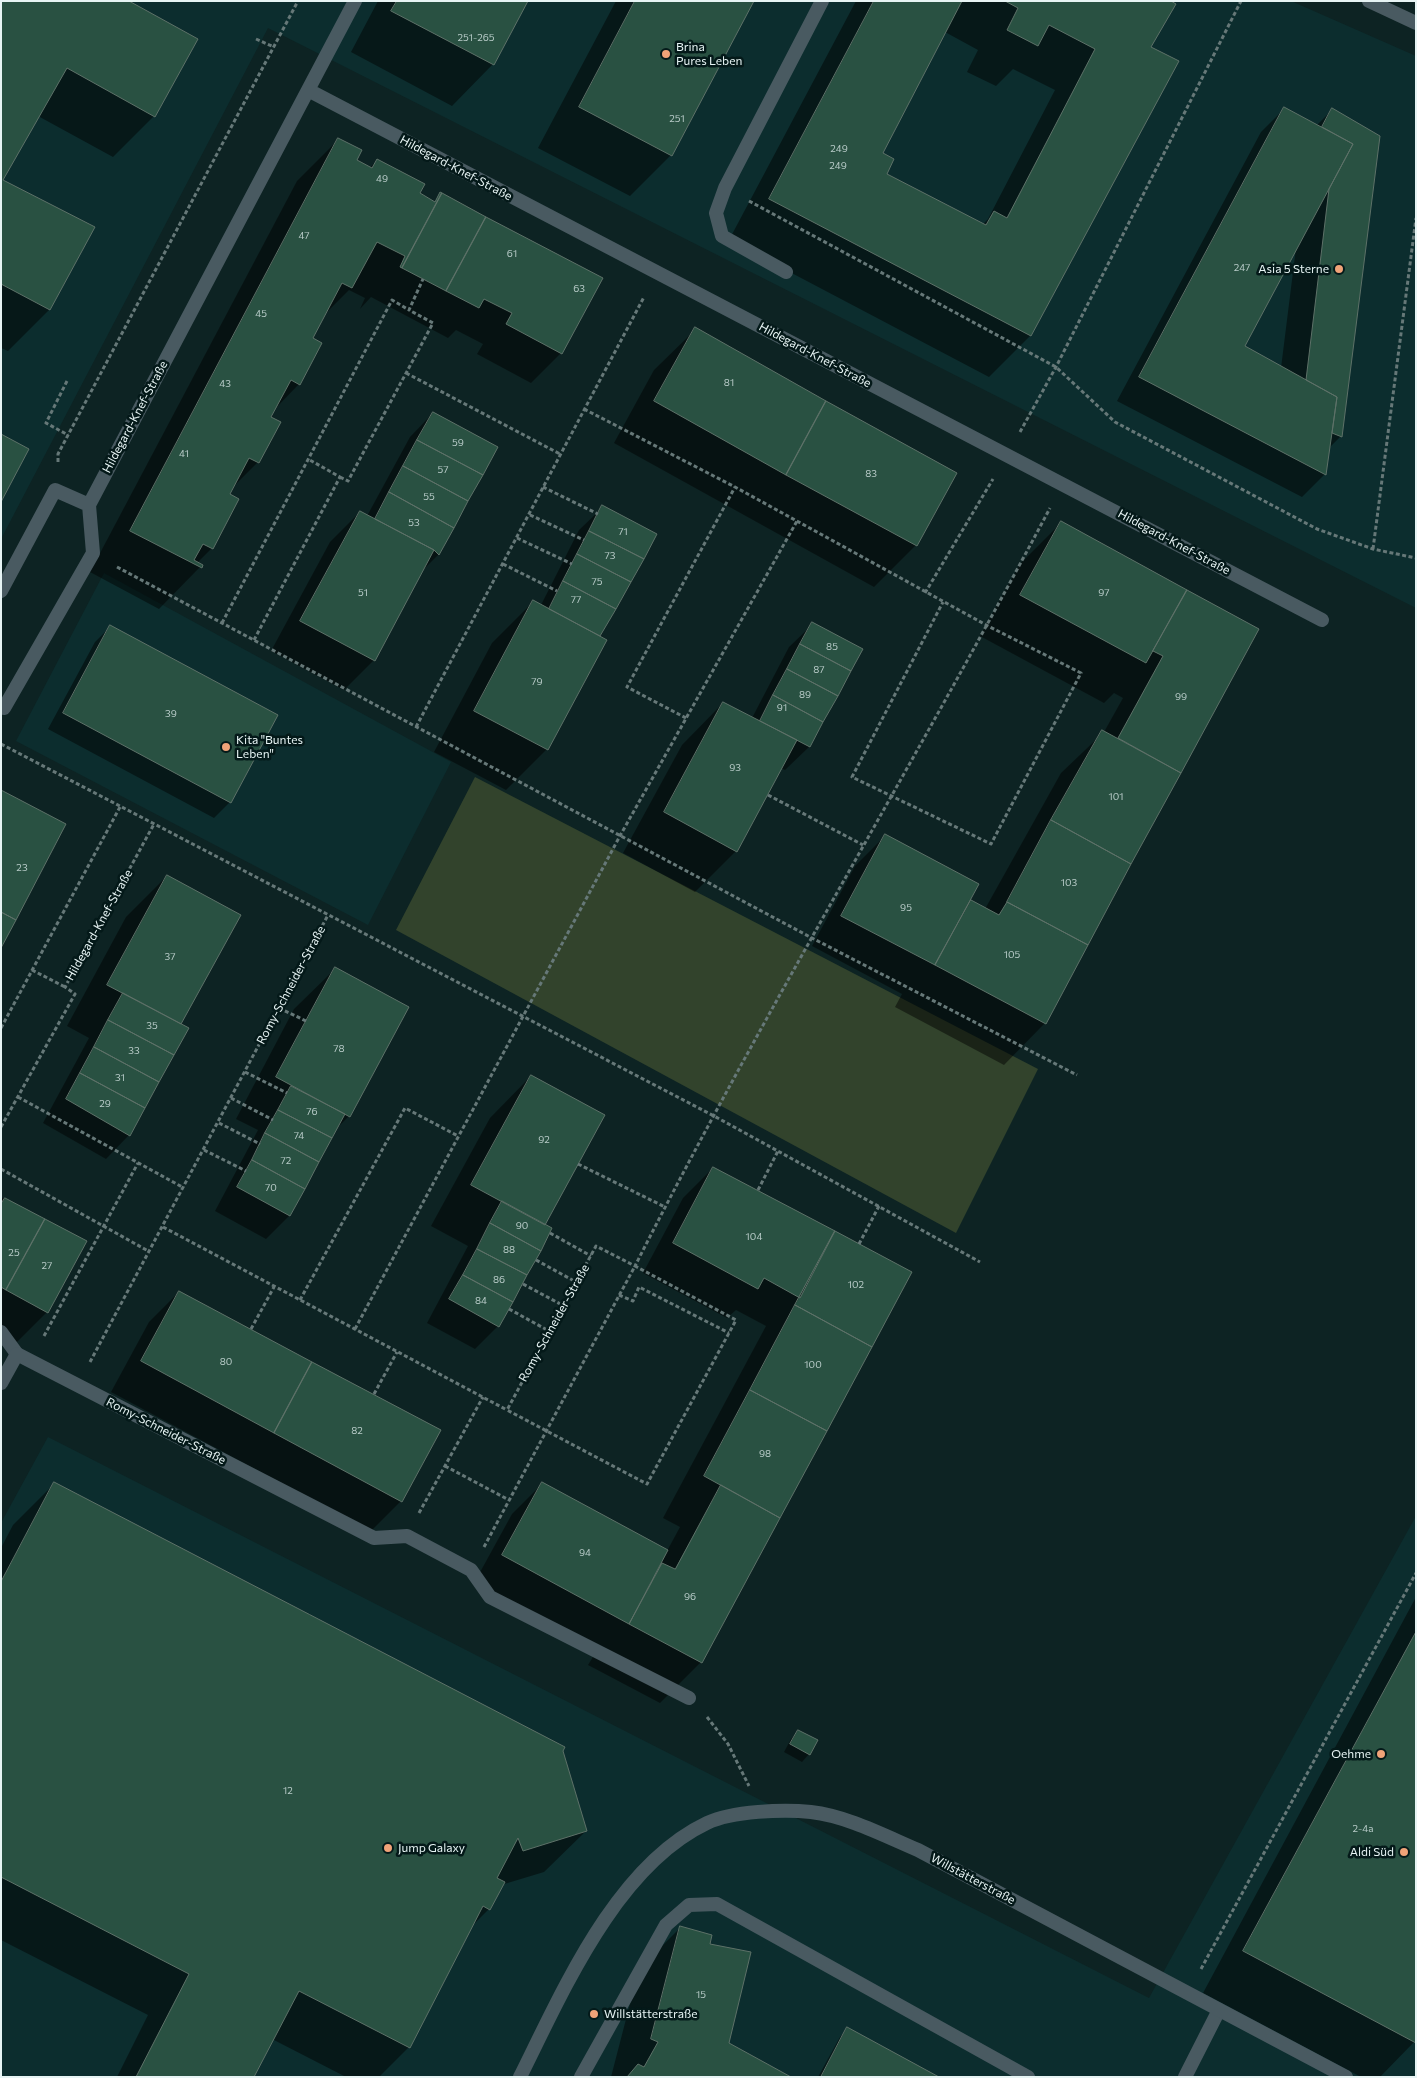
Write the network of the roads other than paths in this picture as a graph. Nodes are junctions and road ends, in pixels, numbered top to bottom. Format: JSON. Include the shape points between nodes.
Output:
{"nodes":[{"id":1,"x":355,"y":1,"type":"edge"},
{"id":2,"x":822,"y":1,"type":"edge"},
{"id":3,"x":1369,"y":1,"type":"edge"},
{"id":4,"x":1416,"y":23,"type":"edge"},
{"id":5,"x":308,"y":90,"type":"junction"},
{"id":6,"x":786,"y":272,"type":"dead end"},
{"id":7,"x":89,"y":505,"type":"junction"},
{"id":8,"x":1,"y":591,"type":"edge"},
{"id":9,"x":1322,"y":620,"type":"dead end"},
{"id":10,"x":3,"y":710,"type":"edge"},
{"id":11,"x":1,"y":1332,"type":"edge"},
{"id":12,"x":17,"y":1354,"type":"junction"},
{"id":13,"x":1,"y":1383,"type":"edge"},
{"id":14,"x":689,"y":1698,"type":"road end"},
{"id":15,"x":1219,"y":2010,"type":"junction"},
{"id":16,"x":520,"y":2077,"type":"edge"},
{"id":17,"x":581,"y":2077,"type":"edge"},
{"id":18,"x":1028,"y":2077,"type":"edge"},
{"id":19,"x":1185,"y":2077,"type":"edge"},
{"id":20,"x":1346,"y":2077,"type":"edge"}],
"edges":[{"from":1,"to":5,"type":"street","name":"Hildegard-Knef-Straße"},
{"from":2,"to":6,"type":"street","via":[[725,188],[716,213],[722,236]]},
{"from":3,"to":4,"type":"street"},
{"from":5,"to":7,"type":"street","name":"Hildegard-Knef-Straße"},
{"from":5,"to":9,"type":"street","name":"Hildegard-Knef-Straße"},
{"from":7,"to":8,"type":"street","via":[[55,490]]},
{"from":7,"to":10,"type":"street","via":[[93,553]]},
{"from":11,"to":12,"type":"street"},
{"from":12,"to":13,"type":"street"},
{"from":12,"to":14,"type":"street","name":"Romy-Schneider-Straße","via":[[374,1538],[407,1536],[472,1570],[490,1597]]},
{"from":15,"to":16,"type":"street","name":"Willstätterstraße","via":[[910,1847],[862,1826],[812,1812],[760,1811],[708,1822],[661,1852],[622,1894],[564,1989]]},
{"from":15,"to":19,"type":"street"},
{"from":15,"to":20,"type":"street","name":"Willstätterstraße"},
{"from":17,"to":18,"type":"street","via":[[666,1925],[689,1904],[716,1904]]}]}
